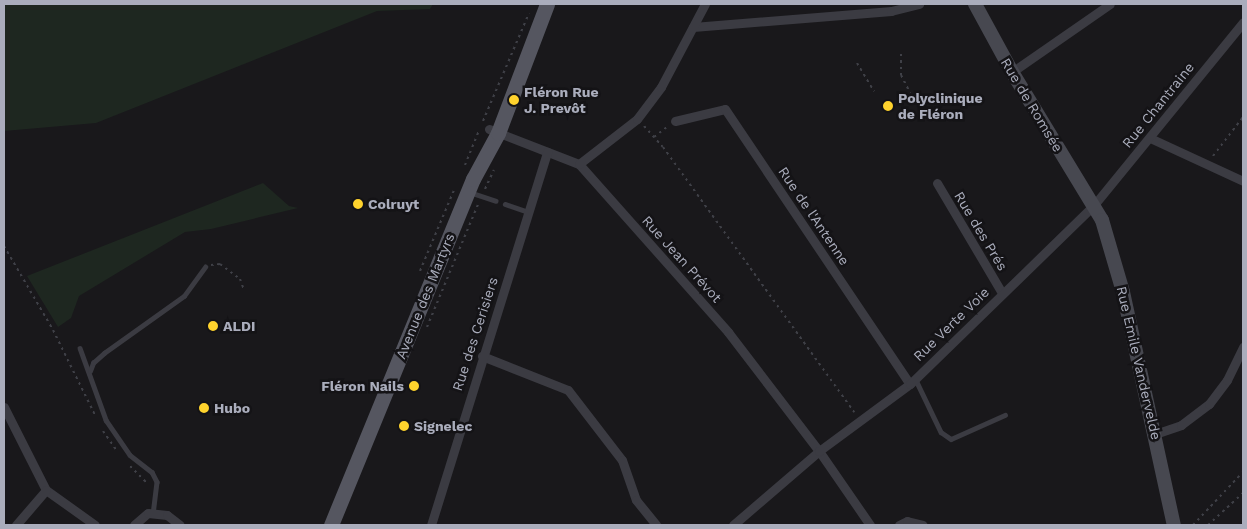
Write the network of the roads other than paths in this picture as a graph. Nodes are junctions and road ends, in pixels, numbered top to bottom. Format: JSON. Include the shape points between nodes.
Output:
{"nodes":[{"id":1,"x":547,"y":4,"type":"edge"},
{"id":2,"x":705,"y":4,"type":"edge"},
{"id":3,"x":919,"y":4,"type":"edge"},
{"id":4,"x":975,"y":4,"type":"edge"},
{"id":5,"x":1110,"y":4,"type":"edge"},
{"id":6,"x":1243,"y":22,"type":"edge"},
{"id":7,"x":693,"y":28,"type":"junction"},
{"id":8,"x":1012,"y":72,"type":"junction"},
{"id":9,"x":674,"y":121,"type":"road end"},
{"id":10,"x":494,"y":131,"type":"junction"},
{"id":11,"x":1150,"y":138,"type":"junction"},
{"id":12,"x":547,"y":152,"type":"junction"},
{"id":13,"x":578,"y":164,"type":"junction"},
{"id":14,"x":1243,"y":181,"type":"edge"},
{"id":15,"x":937,"y":183,"type":"dead end"},
{"id":16,"x":474,"y":185,"type":"junction"},
{"id":17,"x":496,"y":201,"type":"dead end"},
{"id":18,"x":505,"y":204,"type":"dead end"},
{"id":19,"x":1094,"y":205,"type":"junction"},
{"id":20,"x":528,"y":212,"type":"junction"},
{"id":21,"x":205,"y":267,"type":"road end"},
{"id":22,"x":1002,"y":293,"type":"junction"},
{"id":23,"x":80,"y":348,"type":"dead end"},
{"id":24,"x":1243,"y":348,"type":"edge"},
{"id":25,"x":482,"y":356,"type":"junction"},
{"id":26,"x":90,"y":371,"type":"junction"},
{"id":27,"x":913,"y":381,"type":"junction"},
{"id":28,"x":4,"y":407,"type":"edge"},
{"id":29,"x":1004,"y":415,"type":"dead end"},
{"id":30,"x":1155,"y":434,"type":"junction"},
{"id":31,"x":819,"y":451,"type":"junction"},
{"id":32,"x":46,"y":490,"type":"junction"},
{"id":33,"x":153,"y":514,"type":"junction"},
{"id":34,"x":16,"y":525,"type":"edge"},
{"id":35,"x":95,"y":525,"type":"edge"},
{"id":36,"x":134,"y":525,"type":"edge"},
{"id":37,"x":180,"y":525,"type":"edge"},
{"id":38,"x":331,"y":525,"type":"edge"},
{"id":39,"x":431,"y":525,"type":"edge"},
{"id":40,"x":656,"y":525,"type":"edge"},
{"id":41,"x":733,"y":525,"type":"edge"},
{"id":42,"x":870,"y":525,"type":"edge"},
{"id":43,"x":899,"y":525,"type":"edge"},
{"id":44,"x":923,"y":525,"type":"edge"},
{"id":45,"x":1174,"y":525,"type":"edge"}],
"edges":[{"from":1,"to":10,"type":"main road","name":"Avenue des Martyrs","via":[[521,67],[504,92]]},
{"from":2,"to":7,"type":"street"},
{"from":3,"to":7,"type":"street","via":[[891,11]]},
{"from":4,"to":8,"type":"main road","name":"Rue de Romsée"},
{"from":5,"to":8,"type":"street"},
{"from":6,"to":11,"type":"street","name":"Rue Chantraine"},
{"from":7,"to":13,"type":"street","via":[[661,87],[637,119]]},
{"from":8,"to":19,"type":"main road","name":"Rue de Romsée"},
{"from":9,"to":27,"type":"street","name":"Rue de l'Antenne","via":[[725,109]]},
{"from":10,"to":12,"type":"street","name":"Rue Jean Prévot"},
{"from":10,"to":16,"type":"main road","name":"Avenue des Martyrs"},
{"from":11,"to":14,"type":"street"},
{"from":11,"to":19,"type":"street","name":"Rue Chantraine"},
{"from":12,"to":13,"type":"street","name":"Rue Jean Prévot"},
{"from":12,"to":20,"type":"street","name":"Rue des Cerisiers"},
{"from":13,"to":31,"type":"street","name":"Rue Jean Prévot","via":[[728,332]]},
{"from":15,"to":22,"type":"street","name":"Rue des Prés"},
{"from":16,"to":17,"type":"lane"},
{"from":16,"to":38,"type":"main road","name":"Avenue des Martyrs"},
{"from":18,"to":20,"type":"lane"},
{"from":19,"to":22,"type":"street","name":"Rue Verte Voie"},
{"from":19,"to":30,"type":"main road","name":"Rue Emile Vandervelde","via":[[1112,248]]},
{"from":20,"to":25,"type":"street","name":"Rue des Cerisiers"},
{"from":21,"to":26,"type":"lane","via":[[184,296],[92,363]]},
{"from":22,"to":27,"type":"street","name":"Rue Verte Voie"},
{"from":23,"to":26,"type":"lane"},
{"from":24,"to":30,"type":"street","via":[[1210,404],[1181,425]]},
{"from":25,"to":39,"type":"street","name":"Rue des Cerisiers"},
{"from":25,"to":40,"type":"street","via":[[568,390],[622,460],[636,500]]},
{"from":26,"to":33,"type":"lane","via":[[106,420],[130,455],[152,472],[157,482]]},
{"from":27,"to":29,"type":"lane","via":[[941,432],[950,439]]},
{"from":27,"to":31,"type":"street","name":"Rue Verte Voie"},
{"from":28,"to":32,"type":"street"},
{"from":30,"to":45,"type":"main road","name":"Rue Emile Vandervelde"},
{"from":31,"to":41,"type":"street","name":"Rue Verte Voie"},
{"from":31,"to":42,"type":"street","name":"Rue Jean Prévot"},
{"from":32,"to":34,"type":"street"},
{"from":32,"to":35,"type":"street"},
{"from":33,"to":36,"type":"street","via":[[148,513]]},
{"from":33,"to":37,"type":"street","via":[[167,515]]},
{"from":43,"to":44,"type":"street","via":[[907,521]]}]}
